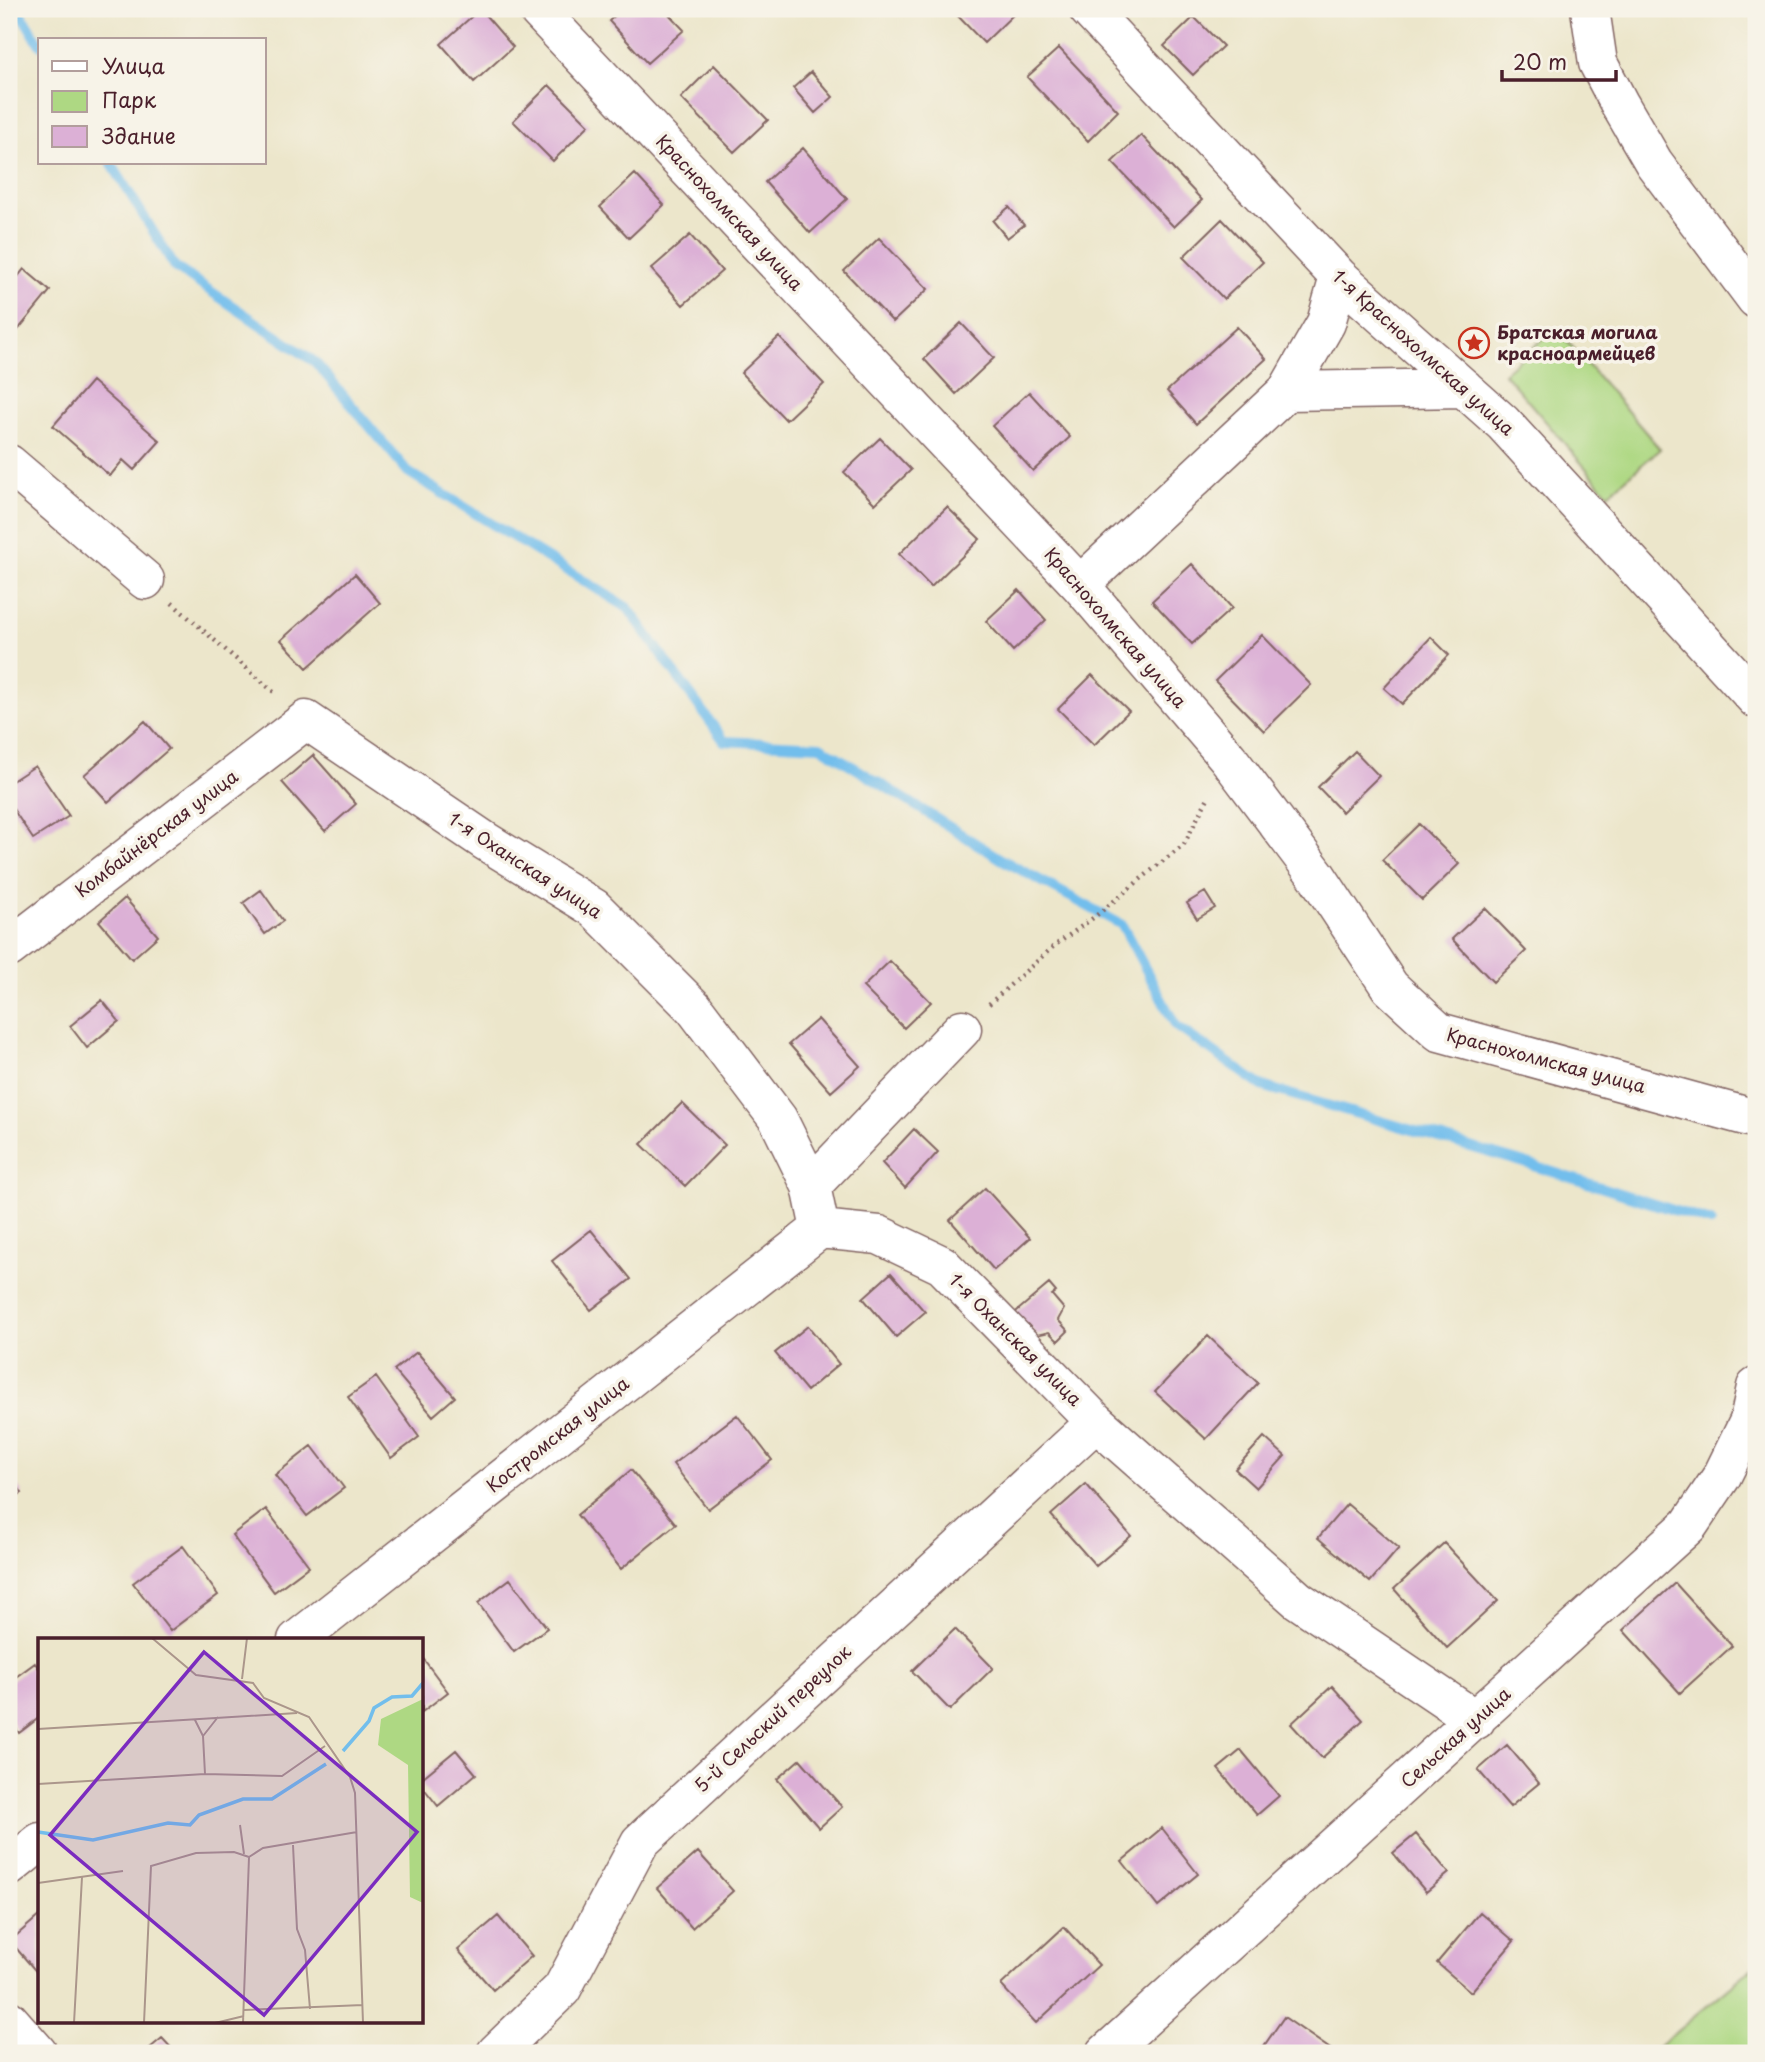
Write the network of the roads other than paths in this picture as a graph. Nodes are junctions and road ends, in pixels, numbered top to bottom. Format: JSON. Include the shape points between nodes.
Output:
{"nodes":[{"id":1,"x":537,"y":9,"type":"edge"},
{"id":2,"x":1088,"y":9,"type":"edge"},
{"id":3,"x":1590,"y":9,"type":"edge"},
{"id":4,"x":1339,"y":277,"type":"junction"},
{"id":5,"x":1756,"y":299,"type":"edge"},
{"id":6,"x":1464,"y":388,"type":"junction"},
{"id":7,"x":1287,"y":391,"type":"junction"},
{"id":8,"x":9,"y":464,"type":"edge"},
{"id":9,"x":145,"y":580,"type":"road end"},
{"id":10,"x":1080,"y":585,"type":"junction"},
{"id":11,"x":1756,"y":699,"type":"edge"},
{"id":12,"x":306,"y":720,"type":"joint"},
{"id":13,"x":9,"y":948,"type":"edge"},
{"id":14,"x":962,"y":1029,"type":"road end"},
{"id":15,"x":1756,"y":1119,"type":"edge"},
{"id":16,"x":811,"y":1186,"type":"junction"},
{"id":17,"x":820,"y":1229,"type":"junction"},
{"id":18,"x":1756,"y":1387,"type":"edge"},
{"id":19,"x":1096,"y":1422,"type":"junction"},
{"id":20,"x":300,"y":1638,"type":"edge"},
{"id":21,"x":1476,"y":1720,"type":"junction"},
{"id":22,"x":38,"y":1844,"type":"edge"},
{"id":23,"x":9,"y":1867,"type":"edge"},
{"id":24,"x":9,"y":2020,"type":"edge"},
{"id":25,"x":38,"y":2053,"type":"edge"},
{"id":26,"x":496,"y":2053,"type":"edge"},
{"id":27,"x":1106,"y":2053,"type":"edge"}],
"edges":[{"from":1,"to":10,"type":"street","name":"Краснохолмская улица"},
{"from":2,"to":4,"type":"street","name":"1-я Краснохолмская улица"},
{"from":3,"to":5,"type":"street","via":[[1598,63],[1619,103],[1654,163]]},
{"from":4,"to":6,"type":"street","name":"1-я Краснохолмская улица"},
{"from":4,"to":7,"type":"street","via":[[1326,323]]},
{"from":6,"to":7,"type":"street"},
{"from":6,"to":11,"type":"street","name":"1-я Краснохолмская улица","via":[[1503,423]]},
{"from":7,"to":10,"type":"street"},
{"from":8,"to":9,"type":"street"},
{"from":10,"to":15,"type":"street","name":"Краснохолмская улица","via":[[1228,758],[1317,876],[1390,987],[1439,1032]]},
{"from":12,"to":13,"type":"street","name":"Комбайнёрская улица"},
{"from":12,"to":16,"type":"street","name":"1-я Оханская улица","via":[[594,908],[694,1008],[778,1119]]},
{"from":14,"to":16,"type":"street"},
{"from":16,"to":17,"type":"street","name":"1-я Оханская улица"},
{"from":17,"to":19,"type":"street","name":"1-я Оханская улица","via":[[879,1235],[942,1265]]},
{"from":17,"to":20,"type":"street","name":"Костромская улица"},
{"from":18,"to":21,"type":"street","name":"Сельская улица","via":[[1749,1421],[1723,1476],[1689,1525]]},
{"from":19,"to":21,"type":"street","name":"1-я Оханская улица","via":[[1298,1600]]},
{"from":19,"to":26,"type":"street","name":"5-й Сельский переулок","via":[[640,1842],[562,1989]]},
{"from":21,"to":27,"type":"street","name":"Сельская улица"},
{"from":22,"to":23,"type":"street"},
{"from":24,"to":25,"type":"street"}]}
